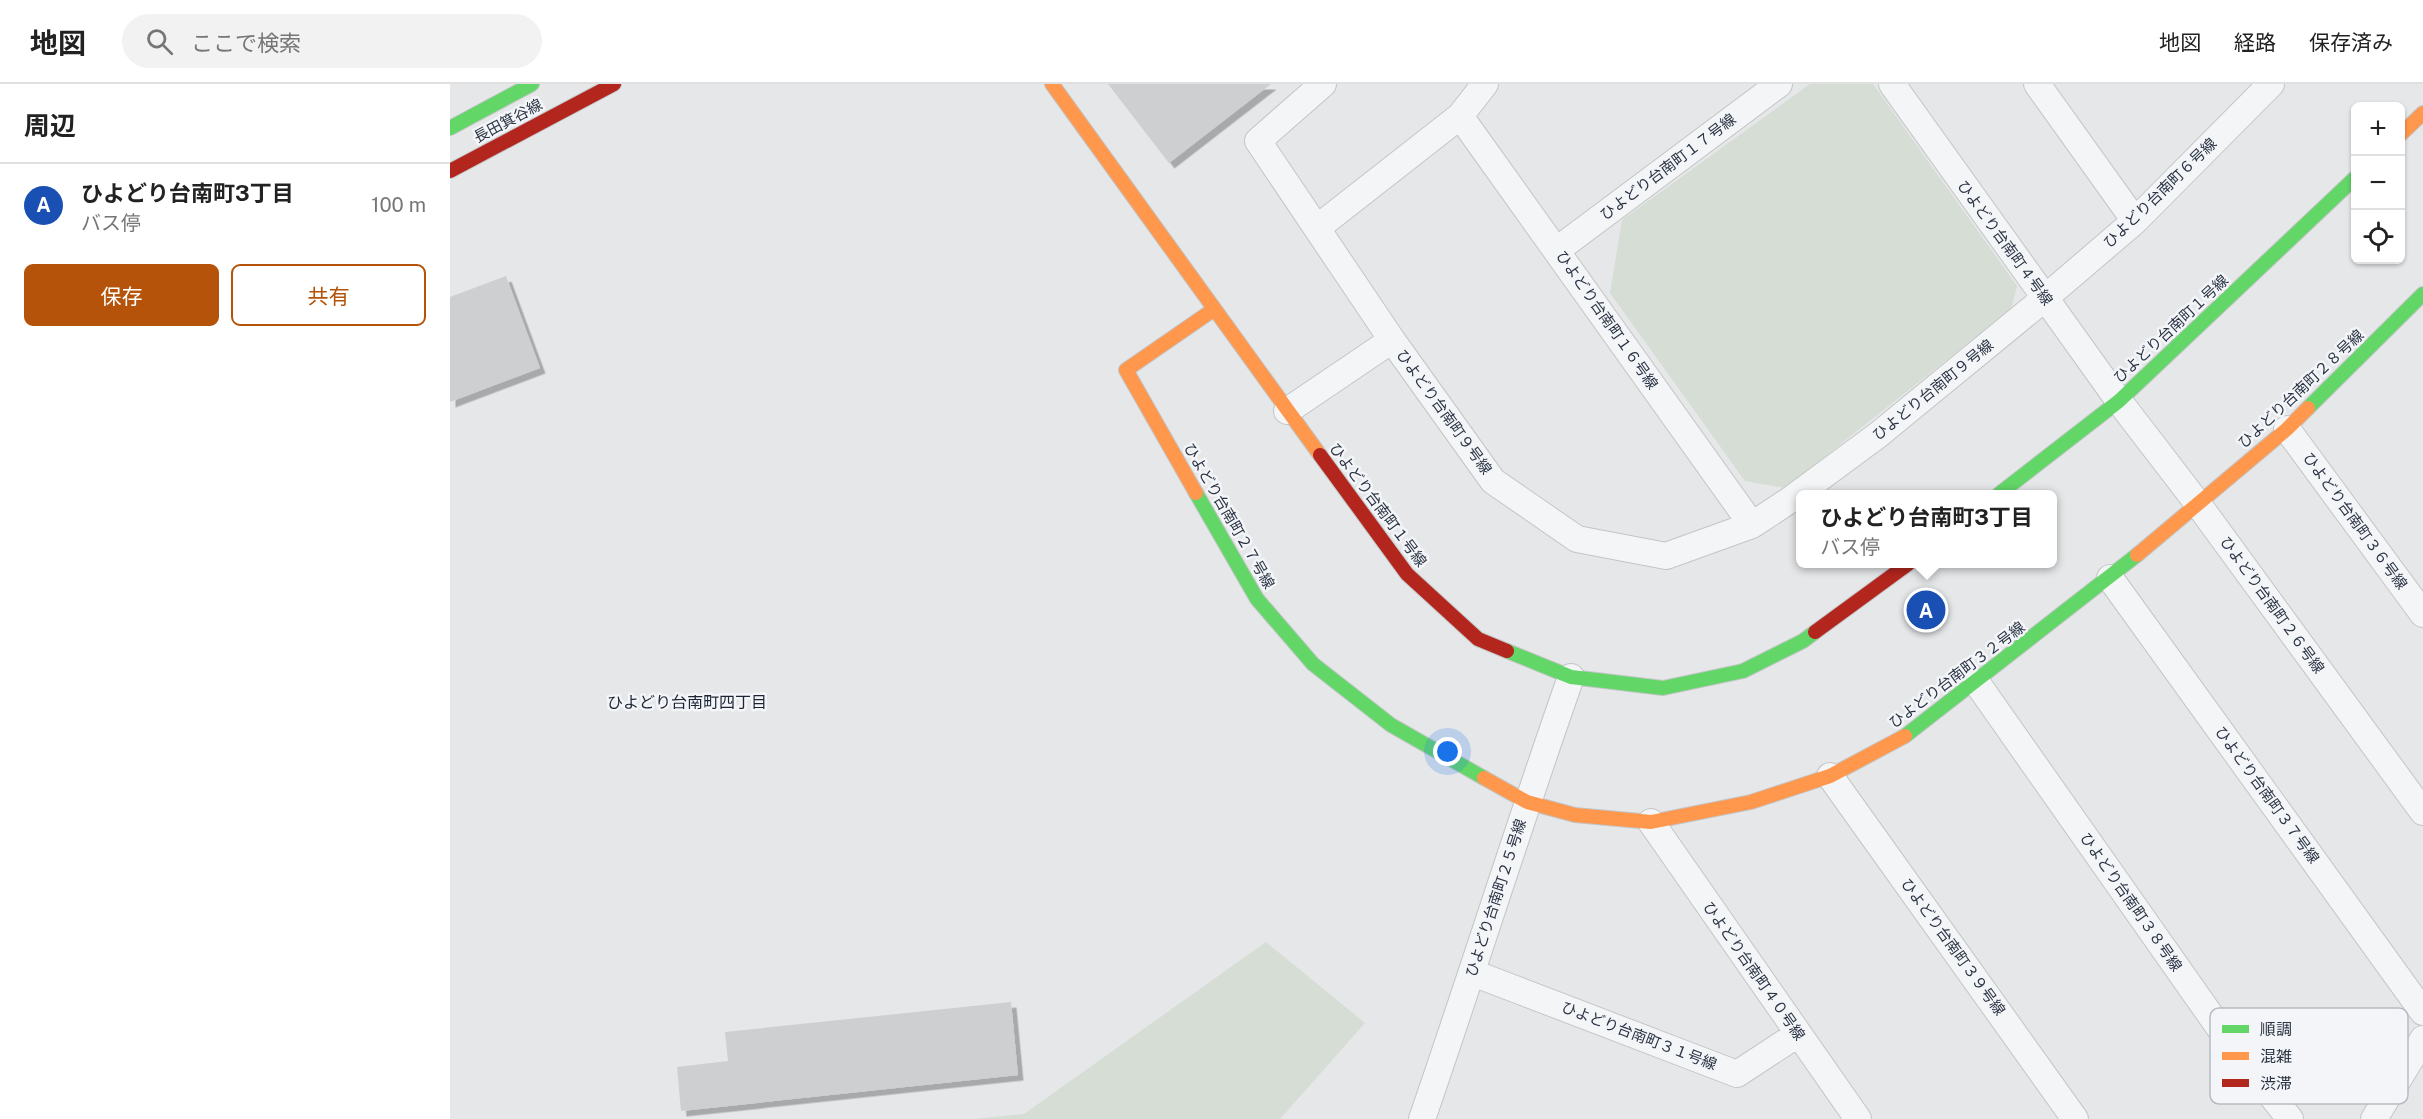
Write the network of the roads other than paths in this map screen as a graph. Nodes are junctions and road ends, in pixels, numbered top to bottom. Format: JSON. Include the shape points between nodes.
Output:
{"nodes":[{"id":1,"x":532,"y":84,"type":"edge"},
{"id":2,"x":614,"y":84,"type":"edge"},
{"id":3,"x":1052,"y":84,"type":"edge"},
{"id":4,"x":1323,"y":84,"type":"edge"},
{"id":5,"x":1485,"y":84,"type":"edge"},
{"id":6,"x":1779,"y":84,"type":"edge"},
{"id":7,"x":1892,"y":84,"type":"edge"},
{"id":8,"x":2037,"y":84,"type":"edge"},
{"id":9,"x":2258,"y":89,"type":"edge"},
{"id":10,"x":2423,"y":113,"type":"edge"},
{"id":11,"x":1460,"y":116,"type":"junction"},
{"id":12,"x":450,"y":128,"type":"edge"},
{"id":13,"x":2405,"y":130,"type":"edge"},
{"id":14,"x":450,"y":171,"type":"edge"},
{"id":15,"x":2351,"y":181,"type":"edge"},
{"id":16,"x":2135,"y":220,"type":"junction"},
{"id":17,"x":1317,"y":228,"type":"junction"},
{"id":18,"x":1557,"y":250,"type":"junction"},
{"id":19,"x":2423,"y":296,"type":"edge"},
{"id":20,"x":2045,"y":298,"type":"junction"},
{"id":21,"x":1213,"y":310,"type":"junction"},
{"id":22,"x":1392,"y":340,"type":"junction"},
{"id":23,"x":2119,"y":401,"type":"junction"},
{"id":24,"x":1287,"y":411,"type":"junction"},
{"id":25,"x":2287,"y":429,"type":"junction"},
{"id":26,"x":1804,"y":490,"type":"edge"},
{"id":27,"x":2005,"y":490,"type":"edge"},
{"id":28,"x":1796,"y":496,"type":"edge"},
{"id":29,"x":2198,"y":504,"type":"junction"},
{"id":30,"x":1752,"y":525,"type":"junction"},
{"id":31,"x":1903,"y":568,"type":"edge"},
{"id":32,"x":2110,"y":578,"type":"junction"},
{"id":33,"x":2423,"y":614,"type":"edge"},
{"id":34,"x":1571,"y":677,"type":"junction"},
{"id":35,"x":1977,"y":683,"type":"junction"},
{"id":36,"x":1830,"y":776,"type":"junction"},
{"id":37,"x":1527,"y":802,"type":"junction"},
{"id":38,"x":2423,"y":812,"type":"edge"},
{"id":39,"x":1651,"y":822,"type":"junction"},
{"id":40,"x":1473,"y":973,"type":"junction"},
{"id":41,"x":2423,"y":1012,"type":"edge"},
{"id":42,"x":2210,"y":1014,"type":"edge"},
{"id":43,"x":1798,"y":1034,"type":"junction"},
{"id":44,"x":2423,"y":1039,"type":"edge"},
{"id":45,"x":2408,"y":1063,"type":"edge"},
{"id":46,"x":2278,"y":1104,"type":"edge"},
{"id":47,"x":2383,"y":1104,"type":"edge"},
{"id":48,"x":1422,"y":1119,"type":"edge"},
{"id":49,"x":1858,"y":1119,"type":"edge"},
{"id":50,"x":2076,"y":1119,"type":"edge"},
{"id":51,"x":2290,"y":1119,"type":"edge"},
{"id":52,"x":2374,"y":1119,"type":"edge"}],
"edges":[{"from":1,"to":12,"type":"street","name":"長田箕谷線"},
{"from":2,"to":14,"type":"street","name":"長田箕谷線"},
{"from":3,"to":21,"type":"street","name":"ひよどり台南町１号線"},
{"from":4,"to":17,"type":"street","name":"ひよどり台南町９号線","via":[[1258,141]]},
{"from":5,"to":11,"type":"street"},
{"from":6,"to":18,"type":"street","name":"ひよどり台南町１７号線"},
{"from":7,"to":20,"type":"street","name":"ひよどり台南町４号線"},
{"from":8,"to":16,"type":"street"},
{"from":9,"to":16,"type":"street","name":"ひよどり台南町６号線"},
{"from":10,"to":13,"type":"street"},
{"from":11,"to":17,"type":"street"},
{"from":11,"to":18,"type":"street","name":"ひよどり台南町１６号線"},
{"from":15,"to":23,"type":"street","name":"ひよどり台南町１号線"},
{"from":16,"to":20,"type":"street","name":"ひよどり台南町６号線"},
{"from":17,"to":22,"type":"street","name":"ひよどり台南町９号線"},
{"from":18,"to":30,"type":"street","name":"ひよどり台南町１６号線"},
{"from":19,"to":25,"type":"street","name":"ひよどり台南町２８号線"},
{"from":20,"to":23,"type":"street","name":"ひよどり台南町４号線"},
{"from":20,"to":26,"type":"street","name":"ひよどり台南町９号線","via":[[1878,435]]},
{"from":21,"to":24,"type":"street","name":"ひよどり台南町１号線"},
{"from":21,"to":37,"type":"street","name":"ひよどり台南町２７号線","via":[[1126,370],[1257,599],[1313,664],[1391,725]]},
{"from":22,"to":24,"type":"street"},
{"from":22,"to":30,"type":"street","name":"ひよどり台南町９号線","via":[[1493,481],[1577,539],[1666,556]]},
{"from":23,"to":27,"type":"street","name":"ひよどり台南町１号線"},
{"from":23,"to":29,"type":"street","name":"ひよどり台南町２６号線"},
{"from":24,"to":34,"type":"street","name":"ひよどり台南町１号線","via":[[1407,574],[1478,639]]},
{"from":25,"to":29,"type":"street","name":"ひよどり台南町２８号線"},
{"from":25,"to":33,"type":"street","name":"ひよどり台南町３６号線"},
{"from":28,"to":30,"type":"street","name":"ひよどり台南町９号線"},
{"from":29,"to":32,"type":"street","name":"ひよどり台南町３２号線"},
{"from":29,"to":38,"type":"street","name":"ひよどり台南町２６号線"},
{"from":31,"to":34,"type":"street","name":"ひよどり台南町１号線","via":[[1803,641],[1743,671],[1663,688]]},
{"from":32,"to":35,"type":"street","name":"ひよどり台南町３２号線"},
{"from":32,"to":41,"type":"street","name":"ひよどり台南町３７号線"},
{"from":34,"to":37,"type":"street","name":"ひよどり台南町２５号線"},
{"from":35,"to":36,"type":"street","name":"ひよどり台南町３２号線","via":[[1902,738]]},
{"from":35,"to":42,"type":"street","name":"ひよどり台南町３８号線"},
{"from":36,"to":39,"type":"street","name":"ひよどり台南町３２号線","via":[[1751,802]]},
{"from":36,"to":50,"type":"street","name":"ひよどり台南町３９号線"},
{"from":37,"to":39,"type":"street","name":"ひよどり台南町３２号線","via":[[1575,815]]},
{"from":37,"to":40,"type":"street","name":"ひよどり台南町２５号線"},
{"from":39,"to":43,"type":"street","name":"ひよどり台南町４０号線"},
{"from":40,"to":43,"type":"street","name":"ひよどり台南町３１号線","via":[[1737,1074]]},
{"from":40,"to":48,"type":"street","name":"ひよどり台南町２５号線"},
{"from":43,"to":49,"type":"street","name":"ひよどり台南町４０号線"},
{"from":44,"to":45,"type":"street"},
{"from":46,"to":51,"type":"street","name":"ひよどり台南町３８号線"},
{"from":47,"to":52,"type":"street"}]}
